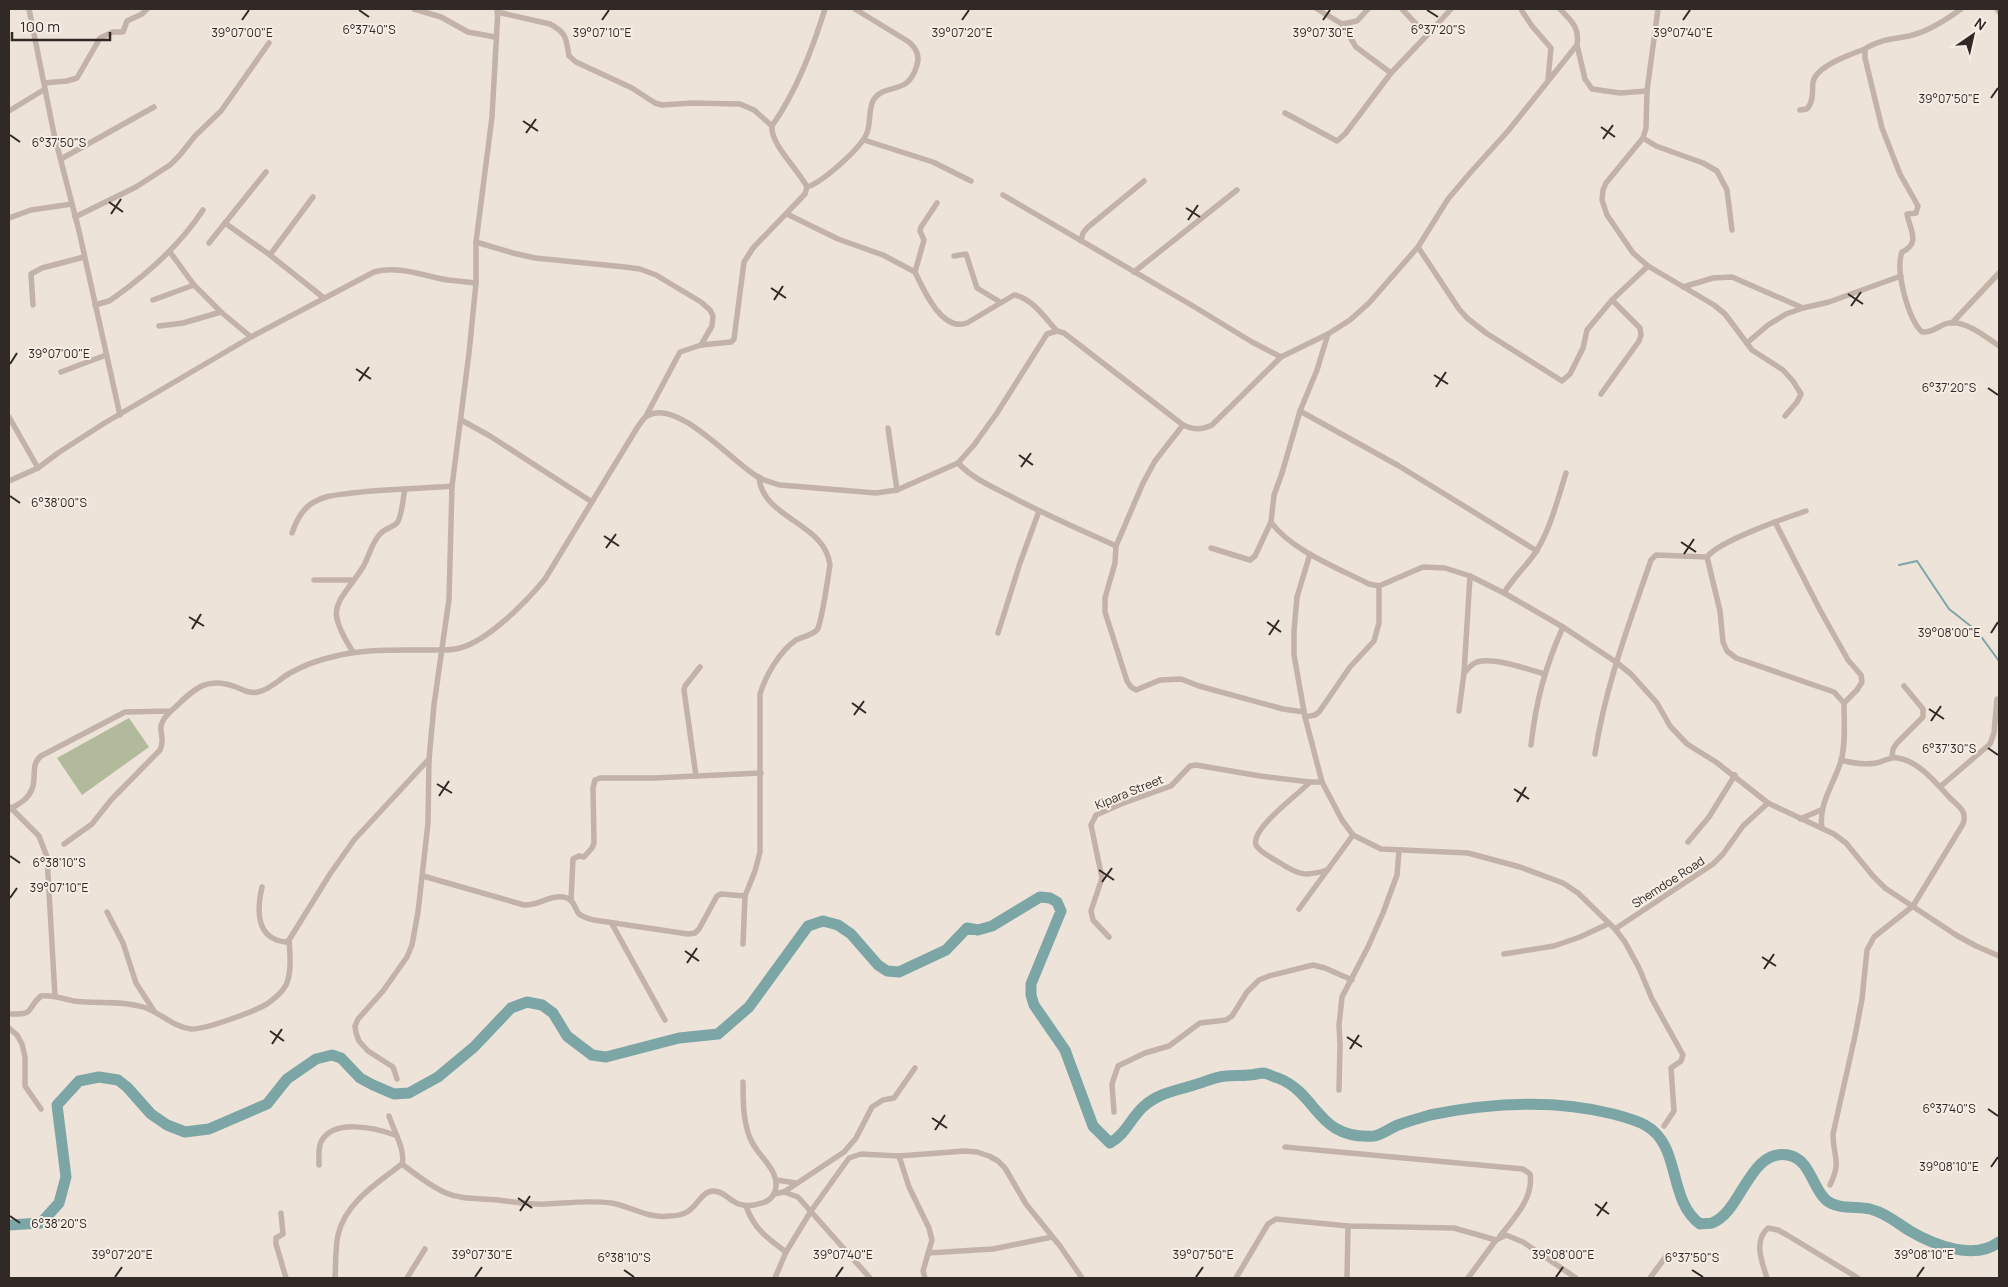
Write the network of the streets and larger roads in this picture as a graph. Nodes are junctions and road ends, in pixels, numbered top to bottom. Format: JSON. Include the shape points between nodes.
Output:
{"nodes":[{"id":1,"x":29,"y":9,"type":"edge"},
{"id":2,"x":147,"y":9,"type":"edge"},
{"id":3,"x":414,"y":9,"type":"edge"},
{"id":4,"x":825,"y":9,"type":"edge"},
{"id":5,"x":855,"y":9,"type":"edge"},
{"id":6,"x":1317,"y":9,"type":"edge"},
{"id":7,"x":1368,"y":9,"type":"edge"},
{"id":8,"x":1402,"y":9,"type":"edge"},
{"id":9,"x":1451,"y":9,"type":"edge"},
{"id":10,"x":1560,"y":9,"type":"edge"},
{"id":11,"x":1658,"y":9,"type":"edge"},
{"id":12,"x":1961,"y":9,"type":"edge"},
{"id":13,"x":1997,"y":9,"type":"edge"},
{"id":14,"x":497,"y":10,"type":"edge"},
{"id":15,"x":1521,"y":10,"type":"edge"},
{"id":16,"x":1529,"y":10,"type":"edge"},
{"id":17,"x":1999,"y":12,"type":"edge"},
{"id":18,"x":1342,"y":24,"type":"junction"},
{"id":19,"x":1431,"y":31,"type":"junction"},
{"id":20,"x":495,"y":37,"type":"junction"},
{"id":21,"x":269,"y":43,"type":"dead end"},
{"id":22,"x":1577,"y":45,"type":"junction"},
{"id":23,"x":1865,"y":49,"type":"junction"},
{"id":24,"x":1391,"y":73,"type":"junction"},
{"id":25,"x":1548,"y":79,"type":"junction"},
{"id":26,"x":44,"y":86,"type":"junction"},
{"id":27,"x":1647,"y":91,"type":"junction"},
{"id":28,"x":154,"y":106,"type":"dead end"},
{"id":29,"x":1800,"y":110,"type":"dead end"},
{"id":30,"x":9,"y":111,"type":"edge"},
{"id":31,"x":1285,"y":113,"type":"dead end"},
{"id":32,"x":772,"y":126,"type":"junction"},
{"id":33,"x":1643,"y":138,"type":"junction"},
{"id":34,"x":864,"y":140,"type":"junction"},
{"id":35,"x":61,"y":159,"type":"junction"},
{"id":36,"x":266,"y":172,"type":"dead end"},
{"id":37,"x":971,"y":181,"type":"dead end"},
{"id":38,"x":1144,"y":181,"type":"dead end"},
{"id":39,"x":808,"y":187,"type":"junction"},
{"id":40,"x":1238,"y":190,"type":"dead end"},
{"id":41,"x":1003,"y":195,"type":"dead end"},
{"id":42,"x":312,"y":197,"type":"dead end"},
{"id":43,"x":72,"y":204,"type":"junction"},
{"id":44,"x":937,"y":204,"type":"dead end"},
{"id":45,"x":204,"y":210,"type":"dead end"},
{"id":46,"x":787,"y":214,"type":"junction"},
{"id":47,"x":75,"y":217,"type":"junction"},
{"id":48,"x":9,"y":218,"type":"edge"},
{"id":49,"x":225,"y":223,"type":"junction"},
{"id":50,"x":1732,"y":230,"type":"dead end"},
{"id":51,"x":1081,"y":241,"type":"junction"},
{"id":52,"x":476,"y":242,"type":"junction"},
{"id":53,"x":209,"y":243,"type":"dead end"},
{"id":54,"x":1418,"y":247,"type":"junction"},
{"id":55,"x":170,"y":252,"type":"junction"},
{"id":56,"x":270,"y":255,"type":"junction"},
{"id":57,"x":954,"y":256,"type":"dead end"},
{"id":58,"x":84,"y":257,"type":"junction"},
{"id":59,"x":1648,"y":266,"type":"junction"},
{"id":60,"x":915,"y":272,"type":"junction"},
{"id":61,"x":1134,"y":272,"type":"junction"},
{"id":62,"x":1999,"y":273,"type":"edge"},
{"id":63,"x":1900,"y":276,"type":"junction"},
{"id":64,"x":476,"y":283,"type":"junction"},
{"id":65,"x":194,"y":285,"type":"junction"},
{"id":66,"x":1682,"y":287,"type":"junction"},
{"id":67,"x":324,"y":298,"type":"junction"},
{"id":68,"x":153,"y":300,"type":"dead end"},
{"id":69,"x":1612,"y":300,"type":"junction"},
{"id":70,"x":1000,"y":302,"type":"junction"},
{"id":71,"x":33,"y":305,"type":"dead end"},
{"id":72,"x":95,"y":305,"type":"junction"},
{"id":73,"x":1803,"y":308,"type":"junction"},
{"id":74,"x":221,"y":312,"type":"junction"},
{"id":75,"x":1952,"y":323,"type":"junction"},
{"id":76,"x":159,"y":326,"type":"dead end"},
{"id":77,"x":1057,"y":331,"type":"junction"},
{"id":78,"x":1328,"y":334,"type":"junction"},
{"id":79,"x":251,"y":336,"type":"junction"},
{"id":80,"x":1747,"y":343,"type":"junction"},
{"id":81,"x":701,"y":345,"type":"junction"},
{"id":82,"x":1999,"y":346,"type":"edge"},
{"id":83,"x":106,"y":355,"type":"junction"},
{"id":84,"x":1281,"y":357,"type":"junction"},
{"id":85,"x":61,"y":372,"type":"dead end"},
{"id":86,"x":1601,"y":394,"type":"dead end"},
{"id":87,"x":1300,"y":411,"type":"junction"},
{"id":88,"x":120,"y":414,"type":"junction"},
{"id":89,"x":646,"y":416,"type":"junction"},
{"id":90,"x":1785,"y":416,"type":"dead end"},
{"id":91,"x":9,"y":417,"type":"edge"},
{"id":92,"x":461,"y":420,"type":"junction"},
{"id":93,"x":1183,"y":425,"type":"junction"},
{"id":94,"x":888,"y":428,"type":"dead end"},
{"id":95,"x":958,"y":463,"type":"junction"},
{"id":96,"x":38,"y":468,"type":"junction"},
{"id":97,"x":1566,"y":473,"type":"dead end"},
{"id":98,"x":759,"y":477,"type":"junction"},
{"id":99,"x":9,"y":481,"type":"edge"},
{"id":100,"x":452,"y":486,"type":"junction"},
{"id":101,"x":405,"y":489,"type":"junction"},
{"id":102,"x":897,"y":490,"type":"junction"},
{"id":103,"x":592,"y":502,"type":"junction"},
{"id":104,"x":1039,"y":511,"type":"junction"},
{"id":105,"x":1806,"y":511,"type":"dead end"},
{"id":106,"x":1271,"y":522,"type":"junction"},
{"id":107,"x":1776,"y":522,"type":"junction"},
{"id":108,"x":292,"y":533,"type":"dead end"},
{"id":109,"x":1116,"y":546,"type":"junction"},
{"id":110,"x":1211,"y":548,"type":"dead end"},
{"id":111,"x":1536,"y":551,"type":"junction"},
{"id":112,"x":1310,"y":554,"type":"junction"},
{"id":113,"x":1707,"y":557,"type":"junction"},
{"id":114,"x":1470,"y":576,"type":"junction"},
{"id":115,"x":314,"y":580,"type":"dead end"},
{"id":116,"x":353,"y":580,"type":"junction"},
{"id":117,"x":1379,"y":586,"type":"junction"},
{"id":118,"x":1504,"y":593,"type":"junction"},
{"id":119,"x":1563,"y":627,"type":"junction"},
{"id":120,"x":998,"y":633,"type":"dead end"},
{"id":121,"x":441,"y":650,"type":"junction"},
{"id":122,"x":353,"y":652,"type":"junction"},
{"id":123,"x":1616,"y":662,"type":"junction"},
{"id":124,"x":700,"y":667,"type":"dead end"},
{"id":125,"x":1464,"y":673,"type":"junction"},
{"id":126,"x":1544,"y":674,"type":"junction"},
{"id":127,"x":1904,"y":686,"type":"dead end"},
{"id":128,"x":1997,"y":699,"type":"dead end"},
{"id":129,"x":1844,"y":703,"type":"junction"},
{"id":130,"x":171,"y":711,"type":"junction"},
{"id":131,"x":1459,"y":712,"type":"dead end"},
{"id":132,"x":1304,"y":714,"type":"junction"},
{"id":133,"x":1531,"y":745,"type":"dead end"},
{"id":134,"x":1595,"y":754,"type":"dead end"},
{"id":135,"x":1892,"y":758,"type":"junction"},
{"id":136,"x":429,"y":759,"type":"junction"},
{"id":137,"x":1841,"y":760,"type":"junction"},
{"id":138,"x":761,"y":773,"type":"junction"},
{"id":139,"x":696,"y":776,"type":"junction"},
{"id":140,"x":1735,"y":776,"type":"junction"},
{"id":141,"x":1310,"y":782,"type":"junction"},
{"id":142,"x":1322,"y":782,"type":"junction"},
{"id":143,"x":1941,"y":786,"type":"junction"},
{"id":144,"x":1768,"y":803,"type":"junction"},
{"id":145,"x":10,"y":808,"type":"edge"},
{"id":146,"x":1821,"y":810,"type":"junction"},
{"id":147,"x":1800,"y":819,"type":"junction"},
{"id":148,"x":1822,"y":828,"type":"junction"},
{"id":149,"x":1353,"y":835,"type":"junction"},
{"id":150,"x":1688,"y":842,"type":"dead end"},
{"id":151,"x":64,"y":844,"type":"dead end"},
{"id":152,"x":1399,"y":851,"type":"junction"},
{"id":153,"x":1327,"y":870,"type":"junction"},
{"id":154,"x":423,"y":876,"type":"junction"},
{"id":155,"x":262,"y":887,"type":"dead end"},
{"id":156,"x":745,"y":896,"type":"junction"},
{"id":157,"x":571,"y":900,"type":"junction"},
{"id":158,"x":1913,"y":906,"type":"junction"},
{"id":159,"x":1299,"y":909,"type":"dead end"},
{"id":160,"x":107,"y":912,"type":"dead end"},
{"id":161,"x":612,"y":924,"type":"junction"},
{"id":162,"x":1608,"y":924,"type":"junction"},
{"id":163,"x":1615,"y":928,"type":"junction"},
{"id":164,"x":1110,"y":937,"type":"dead end"},
{"id":165,"x":289,"y":940,"type":"junction"},
{"id":166,"x":743,"y":944,"type":"dead end"},
{"id":167,"x":1504,"y":954,"type":"dead end"},
{"id":168,"x":1999,"y":956,"type":"edge"},
{"id":169,"x":1352,"y":980,"type":"junction"},
{"id":170,"x":55,"y":996,"type":"junction"},
{"id":171,"x":9,"y":1014,"type":"edge"},
{"id":172,"x":157,"y":1014,"type":"junction"},
{"id":173,"x":665,"y":1020,"type":"dead end"},
{"id":174,"x":9,"y":1028,"type":"edge"},
{"id":175,"x":914,"y":1068,"type":"dead end"},
{"id":176,"x":397,"y":1080,"type":"dead end"},
{"id":177,"x":743,"y":1082,"type":"dead end"},
{"id":178,"x":1339,"y":1090,"type":"dead end"},
{"id":179,"x":41,"y":1110,"type":"dead end"},
{"id":180,"x":1114,"y":1112,"type":"dead end"},
{"id":181,"x":389,"y":1116,"type":"dead end"},
{"id":182,"x":1664,"y":1126,"type":"dead end"},
{"id":183,"x":395,"y":1134,"type":"junction"},
{"id":184,"x":1285,"y":1147,"type":"dead end"},
{"id":185,"x":899,"y":1156,"type":"junction"},
{"id":186,"x":402,"y":1164,"type":"junction"},
{"id":187,"x":319,"y":1165,"type":"dead end"},
{"id":188,"x":776,"y":1180,"type":"junction"},
{"id":189,"x":796,"y":1183,"type":"junction"},
{"id":190,"x":1830,"y":1185,"type":"dead end"},
{"id":191,"x":784,"y":1192,"type":"junction"},
{"id":192,"x":774,"y":1194,"type":"junction"},
{"id":193,"x":746,"y":1206,"type":"junction"},
{"id":194,"x":811,"y":1211,"type":"junction"},
{"id":195,"x":281,"y":1213,"type":"dead end"},
{"id":196,"x":1348,"y":1226,"type":"junction"},
{"id":197,"x":1052,"y":1237,"type":"junction"},
{"id":198,"x":1486,"y":1238,"type":"junction"},
{"id":199,"x":1498,"y":1238,"type":"junction"},
{"id":200,"x":1490,"y":1248,"type":"junction"},
{"id":201,"x":425,"y":1249,"type":"dead end"},
{"id":202,"x":786,"y":1252,"type":"junction"},
{"id":203,"x":928,"y":1253,"type":"junction"},
{"id":204,"x":1667,"y":1255,"type":"dead end"},
{"id":205,"x":1239,"y":1277,"type":"edge"},
{"id":206,"x":286,"y":1278,"type":"edge"},
{"id":207,"x":335,"y":1278,"type":"edge"},
{"id":208,"x":407,"y":1278,"type":"edge"},
{"id":209,"x":775,"y":1278,"type":"edge"},
{"id":210,"x":870,"y":1278,"type":"edge"},
{"id":211,"x":925,"y":1278,"type":"edge"},
{"id":212,"x":1082,"y":1278,"type":"edge"},
{"id":213,"x":1347,"y":1278,"type":"edge"},
{"id":214,"x":1468,"y":1278,"type":"edge"},
{"id":215,"x":1576,"y":1278,"type":"edge"},
{"id":216,"x":1650,"y":1278,"type":"edge"},
{"id":217,"x":1767,"y":1278,"type":"edge"},
{"id":218,"x":1858,"y":1278,"type":"edge"}],
"edges":[{"from":1,"to":26,"type":"street"},
{"from":2,"to":26,"type":"street","via":[[127,21],[122,32],[100,38],[77,78]]},
{"from":3,"to":20,"type":"street","via":[[441,17],[468,32]]},
{"from":4,"to":32,"type":"street","via":[[792,95]]},
{"from":5,"to":34,"type":"street","via":[[908,42],[918,57],[906,85],[873,100]]},
{"from":6,"to":18,"type":"street"},
{"from":7,"to":18,"type":"street","via":[[1357,21]]},
{"from":8,"to":19,"type":"street","via":[[1418,26]]},
{"from":9,"to":19,"type":"street"},
{"from":10,"to":22,"type":"street","via":[[1579,34]]},
{"from":11,"to":27,"type":"street"},
{"from":12,"to":23,"type":"street","via":[[1929,29],[1878,41]]},
{"from":13,"to":17,"type":"street"},
{"from":14,"to":20,"type":"street"},
{"from":14,"to":32,"type":"street","via":[[557,28],[568,42],[569,56],[576,62],[632,88],[654,103],[740,104],[754,110]]},
{"from":15,"to":16,"type":"street"},
{"from":15,"to":25,"type":"street","via":[[1551,48]]},
{"from":18,"to":24,"type":"street","via":[[1356,47]]},
{"from":19,"to":24,"type":"street"},
{"from":20,"to":52,"type":"street","via":[[492,117]]},
{"from":21,"to":47,"type":"street","via":[[218,115],[170,165],[136,187]]},
{"from":22,"to":25,"type":"street"},
{"from":22,"to":27,"type":"street","via":[[1585,79],[1592,89]]},
{"from":23,"to":29,"type":"street","via":[[1816,74],[1811,103]]},
{"from":23,"to":63,"type":"street","via":[[1882,128],[1900,174],[1918,206],[1916,212],[1907,214],[1913,240],[1902,254]]},
{"from":24,"to":31,"type":"street","via":[[1337,141]]},
{"from":25,"to":54,"type":"street","via":[[1448,200]]},
{"from":26,"to":30,"type":"street"},
{"from":26,"to":35,"type":"street"},
{"from":27,"to":33,"type":"street"},
{"from":28,"to":35,"type":"street"},
{"from":32,"to":39,"type":"street","via":[[773,138]]},
{"from":33,"to":50,"type":"street","via":[[1717,171],[1727,190]]},
{"from":33,"to":59,"type":"street","via":[[1606,182],[1602,200],[1620,235]]},
{"from":34,"to":37,"type":"street","via":[[932,162]]},
{"from":34,"to":39,"type":"street","via":[[836,167]]},
{"from":35,"to":43,"type":"street"},
{"from":36,"to":49,"type":"street"},
{"from":38,"to":51,"type":"street","via":[[1088,227]]},
{"from":39,"to":46,"type":"street"},
{"from":40,"to":61,"type":"street"},
{"from":41,"to":51,"type":"street"},
{"from":42,"to":56,"type":"street"},
{"from":43,"to":47,"type":"street"},
{"from":43,"to":48,"type":"street","via":[[39,208]]},
{"from":44,"to":60,"type":"street","via":[[921,227],[923,245]]},
{"from":45,"to":55,"type":"street"},
{"from":46,"to":60,"type":"street"},
{"from":46,"to":81,"type":"street","via":[[753,248],[744,262],[734,339]]},
{"from":47,"to":58,"type":"street"},
{"from":49,"to":53,"type":"street"},
{"from":49,"to":56,"type":"street"},
{"from":51,"to":61,"type":"street"},
{"from":52,"to":64,"type":"street"},
{"from":52,"to":81,"type":"street","via":[[535,258],[640,269],[656,275],[701,302],[714,316]]},
{"from":54,"to":69,"type":"street","via":[[1471,322],[1562,381],[1570,374],[1583,348],[1587,330]]},
{"from":54,"to":78,"type":"street","via":[[1369,303]]},
{"from":55,"to":65,"type":"street"},
{"from":55,"to":72,"type":"street","via":[[116,297]]},
{"from":56,"to":67,"type":"street"},
{"from":57,"to":70,"type":"street","via":[[966,254],[977,288]]},
{"from":58,"to":71,"type":"street","via":[[30,274]]},
{"from":58,"to":72,"type":"street"},
{"from":59,"to":66,"type":"street"},
{"from":59,"to":69,"type":"street"},
{"from":60,"to":70,"type":"street","via":[[927,296],[946,320],[954,324],[967,323]]},
{"from":61,"to":84,"type":"street"},
{"from":62,"to":75,"type":"street"},
{"from":63,"to":73,"type":"street"},
{"from":63,"to":75,"type":"street","via":[[1911,313],[1922,332],[1931,332]]},
{"from":64,"to":67,"type":"street","via":[[384,270]]},
{"from":64,"to":92,"type":"street"},
{"from":65,"to":68,"type":"street"},
{"from":65,"to":74,"type":"street"},
{"from":66,"to":73,"type":"street","via":[[1713,278],[1732,277]]},
{"from":66,"to":80,"type":"street","via":[[1714,305]]},
{"from":67,"to":79,"type":"street"},
{"from":69,"to":86,"type":"street","via":[[1640,328],[1642,335]]},
{"from":70,"to":77,"type":"street","via":[[1014,295],[1026,299]]},
{"from":72,"to":83,"type":"street"},
{"from":73,"to":80,"type":"street","via":[[1768,325]]},
{"from":74,"to":76,"type":"street"},
{"from":74,"to":79,"type":"street"},
{"from":75,"to":82,"type":"street","via":[[1964,324]]},
{"from":77,"to":93,"type":"street"},
{"from":77,"to":95,"type":"street","via":[[1047,334],[997,413]]},
{"from":78,"to":84,"type":"street"},
{"from":78,"to":87,"type":"street"},
{"from":79,"to":88,"type":"street"},
{"from":80,"to":90,"type":"street","via":[[1752,350],[1783,370],[1801,394]]},
{"from":81,"to":89,"type":"street","via":[[680,352]]},
{"from":83,"to":85,"type":"street"},
{"from":83,"to":88,"type":"street"},
{"from":84,"to":93,"type":"street","via":[[1212,425],[1197,430]]},
{"from":87,"to":106,"type":"street","via":[[1274,495]]},
{"from":87,"to":111,"type":"street","via":[[1399,466]]},
{"from":88,"to":96,"type":"street"},
{"from":89,"to":98,"type":"street","via":[[665,413],[687,422]]},
{"from":89,"to":103,"type":"street"},
{"from":91,"to":96,"type":"street"},
{"from":92,"to":100,"type":"street"},
{"from":92,"to":103,"type":"street"},
{"from":93,"to":109,"type":"street","via":[[1155,461]]},
{"from":94,"to":102,"type":"street"},
{"from":95,"to":102,"type":"street"},
{"from":95,"to":104,"type":"street","via":[[981,481]]},
{"from":96,"to":99,"type":"street"},
{"from":97,"to":111,"type":"street"},
{"from":98,"to":102,"type":"street","via":[[780,485],[822,489],[876,493]]},
{"from":98,"to":138,"type":"street","via":[[762,491],[775,506],[821,542],[830,565],[819,626],[782,653],[760,694]]},
{"from":100,"to":101,"type":"street"},
{"from":100,"to":121,"type":"street","via":[[448,599]]},
{"from":101,"to":108,"type":"street","via":[[324,497],[312,502],[299,517]]},
{"from":101,"to":116,"type":"street","via":[[397,523],[381,533]]},
{"from":103,"to":121,"type":"street","via":[[548,574],[527,600],[479,639],[460,648]]},
{"from":104,"to":109,"type":"street"},
{"from":104,"to":120,"type":"street"},
{"from":105,"to":107,"type":"street"},
{"from":106,"to":110,"type":"street","via":[[1250,560]]},
{"from":106,"to":112,"type":"street","via":[[1277,531]]},
{"from":107,"to":113,"type":"street","via":[[1717,548]]},
{"from":107,"to":129,"type":"street","via":[[1820,610],[1848,660],[1861,675],[1862,682]]},
{"from":109,"to":132,"type":"street","via":[[1104,612],[1131,687],[1136,690],[1160,680],[1181,679]]},
{"from":111,"to":118,"type":"street"},
{"from":112,"to":117,"type":"street"},
{"from":112,"to":132,"type":"street","via":[[1297,597],[1294,631],[1294,655]]},
{"from":113,"to":123,"type":"street","via":[[1652,557]]},
{"from":113,"to":129,"type":"street","via":[[1727,651],[1736,658],[1834,692]]},
{"from":114,"to":117,"type":"street","via":[[1429,566]]},
{"from":114,"to":118,"type":"street"},
{"from":114,"to":125,"type":"street"},
{"from":115,"to":116,"type":"street"},
{"from":116,"to":122,"type":"street","via":[[336,609],[340,630]]},
{"from":117,"to":132,"type":"street","via":[[1379,623],[1374,641],[1350,667],[1319,712]]},
{"from":118,"to":119,"type":"street"},
{"from":119,"to":123,"type":"street"},
{"from":119,"to":126,"type":"street"},
{"from":121,"to":122,"type":"street"},
{"from":121,"to":136,"type":"street"},
{"from":122,"to":130,"type":"street","via":[[299,668],[269,689],[254,693],[212,681],[196,689]]},
{"from":123,"to":134,"type":"street"},
{"from":123,"to":140,"type":"street","via":[[1656,703],[1678,737]]},
{"from":124,"to":139,"type":"street","via":[[684,690]]},
{"from":125,"to":126,"type":"street","via":[[1472,665],[1487,661]]},
{"from":125,"to":131,"type":"street"},
{"from":126,"to":133,"type":"street","via":[[1533,717]]},
{"from":127,"to":135,"type":"street","via":[[1924,713],[1893,749]]},
{"from":128,"to":143,"type":"street","via":[[1990,744]]},
{"from":129,"to":137,"type":"street"},
{"from":130,"to":145,"type":"street","via":[[125,712],[41,756],[35,764],[30,794]]},
{"from":130,"to":151,"type":"street","via":[[161,724],[164,744],[160,750],[92,824]]},
{"from":132,"to":142,"type":"street"},
{"from":135,"to":137,"type":"street","via":[[1869,764]]},
{"from":135,"to":143,"type":"street","via":[[1908,762]]},
{"from":136,"to":154,"type":"street"},
{"from":136,"to":165,"type":"street","via":[[354,840]]},
{"from":137,"to":146,"type":"street"},
{"from":138,"to":139,"type":"street"},
{"from":138,"to":156,"type":"street","via":[[760,852]]},
{"from":139,"to":157,"type":"street","via":[[595,780],[594,843],[584,857],[572,859]]},
{"from":140,"to":144,"type":"street"},
{"from":140,"to":150,"type":"street","via":[[1709,817]]},
{"from":141,"to":142,"type":"street","name":"Kipara Street"},
{"from":141,"to":153,"type":"street","via":[[1269,819],[1255,843],[1298,874]]},
{"from":141,"to":164,"type":"street","name":"Kipara Street","via":[[1196,764],[1171,786],[1096,815],[1091,826],[1102,878],[1091,911],[1093,920]]},
{"from":142,"to":149,"type":"street"},
{"from":143,"to":158,"type":"street","via":[[1963,812],[1963,824]]},
{"from":144,"to":147,"type":"street"},
{"from":144,"to":163,"type":"street","name":"Shemdoe Road","via":[[1743,826],[1713,864]]},
{"from":145,"to":170,"type":"street","via":[[39,836],[47,857]]},
{"from":146,"to":147,"type":"street"},
{"from":146,"to":148,"type":"street"},
{"from":147,"to":148,"type":"street"},
{"from":148,"to":158,"type":"street","via":[[1846,843],[1885,888]]},
{"from":149,"to":152,"type":"street","via":[[1381,849]]},
{"from":149,"to":153,"type":"street"},
{"from":152,"to":162,"type":"street","via":[[1468,853],[1563,883],[1578,893]]},
{"from":152,"to":169,"type":"street","via":[[1397,875]]},
{"from":153,"to":159,"type":"street"},
{"from":154,"to":157,"type":"street","via":[[524,905],[532,906],[554,897]]},
{"from":154,"to":176,"type":"street","via":[[411,948],[355,1026],[368,1052],[393,1066]]},
{"from":155,"to":165,"type":"street","via":[[260,922],[276,940]]},
{"from":156,"to":161,"type":"street","via":[[717,896],[695,933]]},
{"from":156,"to":166,"type":"street"},
{"from":157,"to":161,"type":"street","via":[[586,918]]},
{"from":158,"to":168,"type":"street","via":[[1956,935]]},
{"from":158,"to":190,"type":"street","via":[[1878,932],[1867,950],[1862,999],[1833,1134],[1838,1164]]},
{"from":160,"to":172,"type":"street","via":[[124,943],[136,983]]},
{"from":161,"to":173,"type":"street"},
{"from":162,"to":163,"type":"street"},
{"from":162,"to":167,"type":"street","via":[[1554,946]]},
{"from":163,"to":182,"type":"street","via":[[1683,1055],[1681,1061],[1670,1068],[1674,1111]]},
{"from":165,"to":172,"type":"street","via":[[291,960],[286,984],[266,1004],[201,1029],[189,1029]]},
{"from":169,"to":178,"type":"street","via":[[1342,997]]},
{"from":169,"to":180,"type":"street","via":[[1313,966],[1259,980],[1226,1020],[1200,1023],[1169,1046],[1118,1066],[1112,1084]]},
{"from":170,"to":171,"type":"street","via":[[41,996],[25,1014]]},
{"from":170,"to":172,"type":"street","via":[[138,1006]]},
{"from":174,"to":179,"type":"street","via":[[22,1044],[26,1086]]},
{"from":175,"to":189,"type":"street","via":[[894,1098],[872,1107],[856,1138],[844,1152]]},
{"from":177,"to":188,"type":"street","via":[[744,1112],[750,1139]]},
{"from":181,"to":183,"type":"street"},
{"from":183,"to":186,"type":"street","via":[[402,1150]]},
{"from":183,"to":187,"type":"street","via":[[356,1126],[328,1133],[320,1142]]},
{"from":184,"to":199,"type":"street","via":[[1523,1169],[1530,1174],[1530,1192]]},
{"from":185,"to":194,"type":"street","via":[[854,1155]]},
{"from":185,"to":197,"type":"street","via":[[965,1151],[989,1156],[1006,1168],[1026,1204]]},
{"from":185,"to":203,"type":"street","via":[[929,1228],[932,1240]]},
{"from":186,"to":193,"type":"street","via":[[445,1193],[467,1199],[545,1205],[591,1201],[612,1203],[652,1217],[664,1217],[688,1212],[705,1195],[716,1191]]},
{"from":186,"to":207,"type":"street","via":[[365,1192],[346,1217],[338,1237]]},
{"from":188,"to":189,"type":"street"},
{"from":188,"to":192,"type":"street"},
{"from":189,"to":191,"type":"street"},
{"from":191,"to":192,"type":"street"},
{"from":191,"to":194,"type":"street","via":[[798,1197]]},
{"from":192,"to":193,"type":"street","via":[[764,1203]]},
{"from":193,"to":202,"type":"street","via":[[758,1230]]},
{"from":194,"to":202,"type":"street"},
{"from":194,"to":210,"type":"street"},
{"from":195,"to":206,"type":"street","via":[[283,1234],[276,1238],[276,1244]]},
{"from":196,"to":198,"type":"street","via":[[1454,1228]]},
{"from":196,"to":205,"type":"street","via":[[1272,1220]]},
{"from":196,"to":213,"type":"street"},
{"from":197,"to":203,"type":"street","via":[[993,1249]]},
{"from":197,"to":212,"type":"street"},
{"from":198,"to":199,"type":"street"},
{"from":198,"to":200,"type":"street"},
{"from":199,"to":200,"type":"street"},
{"from":199,"to":215,"type":"street","via":[[1506,1234],[1511,1236]]},
{"from":200,"to":214,"type":"street"},
{"from":201,"to":208,"type":"street"},
{"from":202,"to":209,"type":"street"},
{"from":203,"to":211,"type":"street","via":[[923,1271]]},
{"from":204,"to":216,"type":"street"},
{"from":217,"to":218,"type":"street","via":[[1760,1255],[1760,1240],[1768,1228],[1778,1230]]}]}
